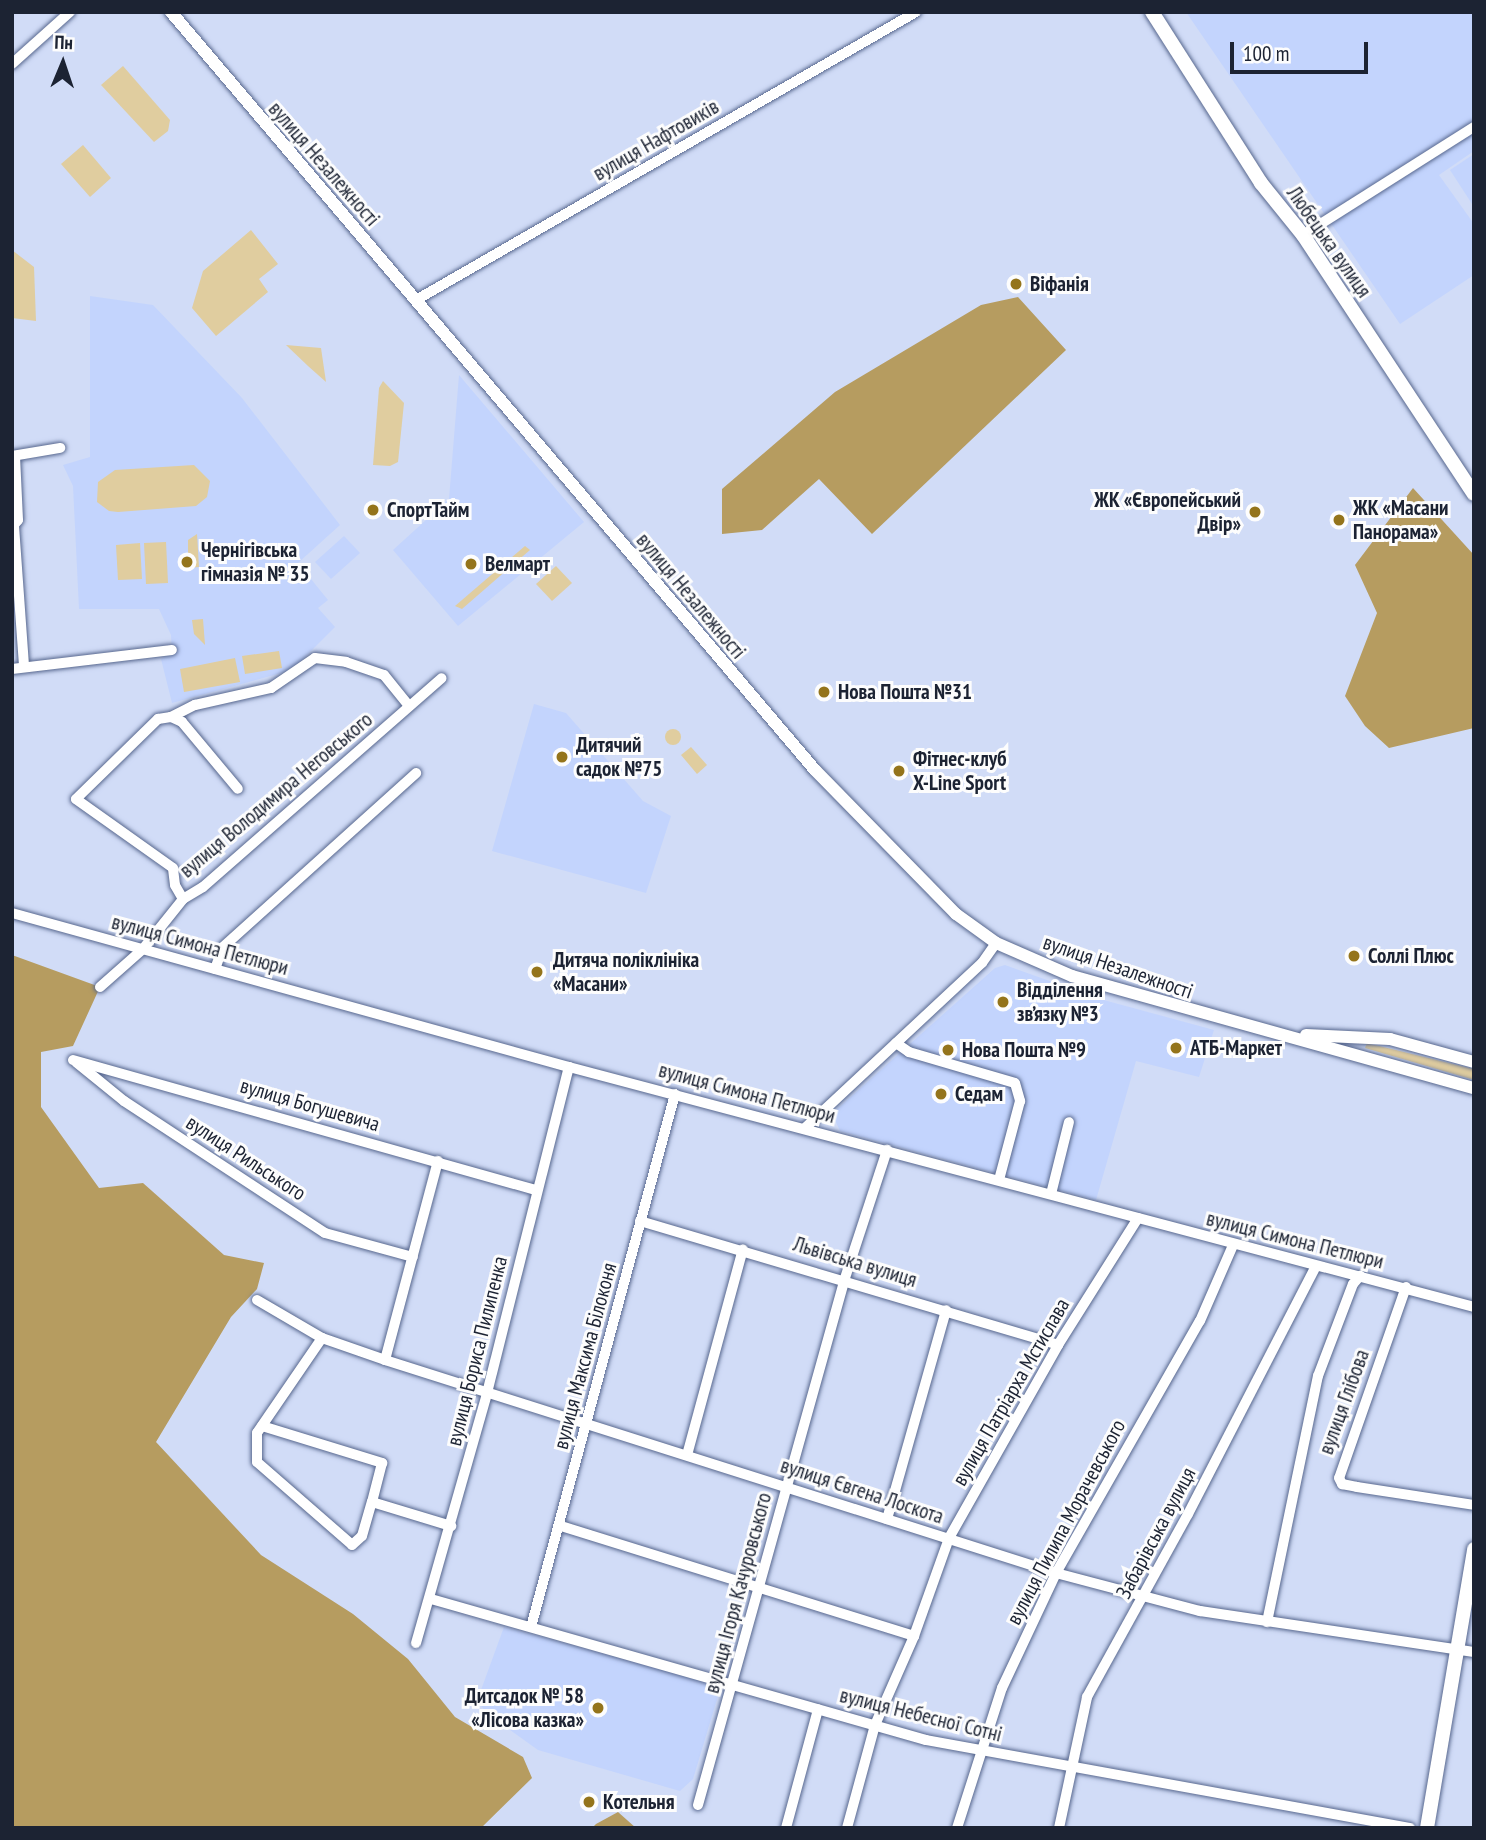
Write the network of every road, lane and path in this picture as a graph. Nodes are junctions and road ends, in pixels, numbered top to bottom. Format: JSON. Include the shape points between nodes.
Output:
{"nodes":[{"id":1,"x":70,"y":12,"type":"edge"},
{"id":2,"x":916,"y":12,"type":"edge"},
{"id":3,"x":1152,"y":12,"type":"edge"},
{"id":4,"x":175,"y":15,"type":"edge"},
{"id":5,"x":12,"y":64,"type":"edge"},
{"id":6,"x":1474,"y":127,"type":"edge"},
{"id":7,"x":1303,"y":235,"type":"junction"},
{"id":8,"x":416,"y":300,"type":"junction"},
{"id":9,"x":60,"y":448,"type":"dead end"},
{"id":10,"x":14,"y":456,"type":"edge"},
{"id":11,"x":1474,"y":494,"type":"edge"},
{"id":12,"x":13,"y":527,"type":"edge"},
{"id":13,"x":172,"y":650,"type":"dead end"},
{"id":14,"x":24,"y":667,"type":"junction"},
{"id":15,"x":12,"y":669,"type":"edge"},
{"id":16,"x":442,"y":678,"type":"dead end"},
{"id":17,"x":409,"y":706,"type":"junction"},
{"id":18,"x":171,"y":717,"type":"junction"},
{"id":19,"x":416,"y":773,"type":"dead end"},
{"id":20,"x":239,"y":789,"type":"dead end"},
{"id":21,"x":183,"y":899,"type":"junction"},
{"id":22,"x":12,"y":913,"type":"edge"},
{"id":23,"x":996,"y":943,"type":"junction"},
{"id":24,"x":143,"y":949,"type":"junction"},
{"id":25,"x":215,"y":969,"type":"junction"},
{"id":26,"x":100,"y":987,"type":"dead end"},
{"id":27,"x":1288,"y":1034,"type":"junction"},
{"id":28,"x":896,"y":1043,"type":"junction"},
{"id":29,"x":73,"y":1060,"type":"joint"},
{"id":30,"x":1474,"y":1062,"type":"edge"},
{"id":31,"x":569,"y":1067,"type":"junction"},
{"id":32,"x":1474,"y":1088,"type":"edge"},
{"id":33,"x":675,"y":1094,"type":"junction"},
{"id":34,"x":1069,"y":1122,"type":"dead end"},
{"id":35,"x":805,"y":1128,"type":"junction"},
{"id":36,"x":887,"y":1150,"type":"junction"},
{"id":37,"x":438,"y":1161,"type":"junction"},
{"id":38,"x":999,"y":1180,"type":"junction"},
{"id":39,"x":537,"y":1190,"type":"junction"},
{"id":40,"x":1051,"y":1194,"type":"junction"},
{"id":41,"x":1138,"y":1219,"type":"junction"},
{"id":42,"x":640,"y":1221,"type":"junction"},
{"id":43,"x":1233,"y":1245,"type":"junction"},
{"id":44,"x":743,"y":1249,"type":"junction"},
{"id":45,"x":413,"y":1257,"type":"junction"},
{"id":46,"x":1316,"y":1266,"type":"junction"},
{"id":47,"x":1360,"y":1276,"type":"junction"},
{"id":48,"x":845,"y":1278,"type":"junction"},
{"id":49,"x":1406,"y":1287,"type":"junction"},
{"id":50,"x":257,"y":1300,"type":"dead end"},
{"id":51,"x":1474,"y":1307,"type":"edge"},
{"id":52,"x":946,"y":1310,"type":"junction"},
{"id":53,"x":322,"y":1338,"type":"junction"},
{"id":54,"x":1058,"y":1345,"type":"junction"},
{"id":55,"x":385,"y":1360,"type":"junction"},
{"id":56,"x":487,"y":1394,"type":"junction"},
{"id":57,"x":587,"y":1423,"type":"junction"},
{"id":58,"x":262,"y":1426,"type":"junction"},
{"id":59,"x":687,"y":1455,"type":"junction"},
{"id":60,"x":786,"y":1487,"type":"junction"},
{"id":61,"x":372,"y":1502,"type":"junction"},
{"id":62,"x":1474,"y":1505,"type":"edge"},
{"id":63,"x":887,"y":1519,"type":"junction"},
{"id":64,"x":451,"y":1526,"type":"junction"},
{"id":65,"x":561,"y":1526,"type":"junction"},
{"id":66,"x":949,"y":1538,"type":"junction"},
{"id":67,"x":1474,"y":1549,"type":"edge"},
{"id":68,"x":1056,"y":1573,"type":"junction"},
{"id":69,"x":758,"y":1586,"type":"junction"},
{"id":70,"x":1144,"y":1597,"type":"junction"},
{"id":71,"x":432,"y":1599,"type":"junction"},
{"id":72,"x":1267,"y":1622,"type":"junction"},
{"id":73,"x":531,"y":1627,"type":"junction"},
{"id":74,"x":914,"y":1636,"type":"junction"},
{"id":75,"x":416,"y":1643,"type":"dead end"},
{"id":76,"x":1458,"y":1650,"type":"junction"},
{"id":77,"x":1474,"y":1653,"type":"edge"},
{"id":78,"x":733,"y":1685,"type":"junction"},
{"id":79,"x":818,"y":1709,"type":"junction"},
{"id":80,"x":875,"y":1725,"type":"junction"},
{"id":81,"x":981,"y":1752,"type":"junction"},
{"id":82,"x":1070,"y":1768,"type":"junction"},
{"id":83,"x":698,"y":1805,"type":"dead end"},
{"id":84,"x":786,"y":1828,"type":"edge"},
{"id":85,"x":847,"y":1828,"type":"edge"},
{"id":86,"x":957,"y":1828,"type":"edge"},
{"id":87,"x":1059,"y":1828,"type":"edge"},
{"id":88,"x":1410,"y":1828,"type":"edge"},
{"id":89,"x":1427,"y":1828,"type":"edge"}],
"edges":[{"from":1,"to":5,"type":"street"},
{"from":2,"to":8,"type":"street","name":"вулиця Нафтовиків"},
{"from":3,"to":7,"type":"main road","name":"Любецька вулиця","via":[[1261,183]]},
{"from":4,"to":8,"type":"street","name":"вулиця Незалежності"},
{"from":6,"to":7,"type":"street"},
{"from":7,"to":11,"type":"main road","name":"Любецька вулиця"},
{"from":8,"to":23,"type":"street","name":"вулиця Незалежності","via":[[815,770],[956,914]]},
{"from":9,"to":10,"type":"street"},
{"from":10,"to":12,"type":"street","via":[[18,520]]},
{"from":12,"to":14,"type":"street"},
{"from":13,"to":14,"type":"street"},
{"from":14,"to":15,"type":"street"},
{"from":16,"to":17,"type":"street","name":"вулиця Володимира Неговського"},
{"from":17,"to":18,"type":"street","via":[[384,675],[346,662],[315,658],[271,688],[195,705]]},
{"from":17,"to":21,"type":"street","name":"вулиця Володимира Неговського","via":[[203,887]]},
{"from":18,"to":20,"type":"street","via":[[181,722]]},
{"from":18,"to":21,"type":"street","via":[[158,719],[76,799],[173,868],[174,886]]},
{"from":19,"to":25,"type":"street","via":[[223,947]]},
{"from":21,"to":24,"type":"street","name":"вулиця Володимира Неговського"},
{"from":22,"to":24,"type":"street","name":"вулиця Симона Петлюри"},
{"from":23,"to":27,"type":"street","name":"вулиця Незалежності","via":[[1072,976],[1227,1022]]},
{"from":23,"to":28,"type":"street","via":[[988,958]]},
{"from":24,"to":25,"type":"street","name":"вулиця Симона Петлюри"},
{"from":24,"to":26,"type":"street","name":"вулиця Володимира Неговського"},
{"from":25,"to":31,"type":"street","name":"вулиця Симона Петлюри"},
{"from":27,"to":30,"type":"street","name":"вулиця Незалежності","via":[[1390,1039]]},
{"from":27,"to":32,"type":"street","name":"вулиця Незалежності"},
{"from":28,"to":35,"type":"street"},
{"from":28,"to":38,"type":"street","via":[[909,1052],[1015,1083],[1020,1101]]},
{"from":29,"to":37,"type":"street","name":"вулиця Богушевича"},
{"from":29,"to":45,"type":"street","name":"вулиця Рильського","via":[[124,1101],[325,1233]]},
{"from":31,"to":33,"type":"street","name":"вулиця Симона Петлюри"},
{"from":31,"to":39,"type":"street","name":"вулиця Бориса Пилипенка"},
{"from":33,"to":35,"type":"street","name":"вулиця Симона Петлюри"},
{"from":33,"to":42,"type":"street","name":"вулиця Максима Білоконя"},
{"from":34,"to":40,"type":"street"},
{"from":35,"to":36,"type":"street","name":"вулиця Симона Петлюри"},
{"from":36,"to":38,"type":"street","name":"вулиця Симона Петлюри"},
{"from":36,"to":48,"type":"street","name":"вулиця Ігоря Качуровського"},
{"from":37,"to":39,"type":"street","name":"вулиця Богушевича"},
{"from":37,"to":45,"type":"street"},
{"from":38,"to":40,"type":"street","name":"вулиця Симона Петлюри"},
{"from":39,"to":56,"type":"street","name":"вулиця Бориса Пилипенка"},
{"from":40,"to":41,"type":"street","name":"вулиця Симона Петлюри"},
{"from":41,"to":43,"type":"street","name":"вулиця Симона Петлюри"},
{"from":41,"to":54,"type":"street","name":"вулиця Патріарха Мстислава"},
{"from":42,"to":44,"type":"street","name":"Львівська вулиця"},
{"from":42,"to":57,"type":"street","name":"вулиця Максима Білоконя"},
{"from":43,"to":46,"type":"street","name":"вулиця Симона Петлюри"},
{"from":43,"to":68,"type":"street","name":"вулиця Пилипа Морачевського","via":[[1200,1321]]},
{"from":44,"to":48,"type":"street","name":"Львівська вулиця"},
{"from":44,"to":59,"type":"street"},
{"from":45,"to":55,"type":"street"},
{"from":46,"to":47,"type":"street","name":"вулиця Симона Петлюри"},
{"from":46,"to":70,"type":"street","name":"Забарівська вулиця"},
{"from":47,"to":49,"type":"street","name":"вулиця Симона Петлюри"},
{"from":47,"to":72,"type":"street","via":[[1318,1376]]},
{"from":48,"to":52,"type":"street","name":"Львівська вулиця"},
{"from":48,"to":60,"type":"street","name":"вулиця Ігоря Качуровського"},
{"from":49,"to":51,"type":"street","name":"вулиця Симона Петлюри"},
{"from":49,"to":62,"type":"street","name":"вулиця Глібова","via":[[1339,1478],[1342,1484],[1448,1505]]},
{"from":50,"to":53,"type":"street","name":"вулиця Євгена Лоскота"},
{"from":52,"to":54,"type":"street","name":"Львівська вулиця"},
{"from":52,"to":63,"type":"street"},
{"from":53,"to":55,"type":"street","name":"вулиця Євгена Лоскота"},
{"from":53,"to":58,"type":"street"},
{"from":54,"to":66,"type":"street","name":"вулиця Патріарха Мстислава"},
{"from":55,"to":56,"type":"street","name":"вулиця Євгена Лоскота"},
{"from":56,"to":57,"type":"street","name":"вулиця Євгена Лоскота"},
{"from":56,"to":64,"type":"street","name":"вулиця Бориса Пилипенка"},
{"from":57,"to":59,"type":"street","name":"вулиця Євгена Лоскота"},
{"from":57,"to":65,"type":"street","name":"вулиця Максима Білоконя"},
{"from":58,"to":61,"type":"street","via":[[382,1463]]},
{"from":58,"to":61,"type":"street","via":[[257,1433],[257,1462],[352,1545],[362,1536]]},
{"from":59,"to":60,"type":"street","name":"вулиця Євгена Лоскота"},
{"from":60,"to":63,"type":"street","name":"вулиця Євгена Лоскота"},
{"from":60,"to":69,"type":"street","name":"вулиця Ігоря Качуровського"},
{"from":61,"to":64,"type":"street"},
{"from":63,"to":66,"type":"street","name":"вулиця Євгена Лоскота"},
{"from":64,"to":71,"type":"street","name":"вулиця Бориса Пилипенка"},
{"from":65,"to":69,"type":"street"},
{"from":65,"to":73,"type":"street","name":"вулиця Максима Білоконя"},
{"from":66,"to":68,"type":"street","name":"вулиця Євгена Лоскота"},
{"from":66,"to":74,"type":"street","name":"вулиця Патріарха Мстислава"},
{"from":67,"to":76,"type":"main road"},
{"from":68,"to":70,"type":"street","name":"вулиця Євгена Лоскота"},
{"from":68,"to":81,"type":"street","name":"вулиця Пилипа Морачевського","via":[[1002,1688]]},
{"from":69,"to":74,"type":"street"},
{"from":69,"to":78,"type":"street","name":"вулиця Ігоря Качуровського"},
{"from":70,"to":72,"type":"street","name":"вулиця Євгена Лоскота"},
{"from":70,"to":82,"type":"street","name":"Забарівська вулиця","via":[[1087,1697]]},
{"from":71,"to":73,"type":"street","name":"вулиця Небесної Сотні"},
{"from":71,"to":75,"type":"street","name":"вулиця Бориса Пилипенка"},
{"from":72,"to":76,"type":"street","name":"вулиця Євгена Лоскота"},
{"from":73,"to":78,"type":"street","name":"вулиця Небесної Сотні"},
{"from":74,"to":80,"type":"street","name":"вулиця Патріарха Мстислава"},
{"from":76,"to":77,"type":"street","name":"вулиця Євгена Лоскота"},
{"from":76,"to":89,"type":"main road"},
{"from":78,"to":79,"type":"street","name":"вулиця Небесної Сотні"},
{"from":78,"to":83,"type":"street","name":"вулиця Ігоря Качуровського"},
{"from":79,"to":80,"type":"street","name":"вулиця Небесної Сотні"},
{"from":79,"to":84,"type":"street"},
{"from":80,"to":81,"type":"street","name":"вулиця Небесної Сотні"},
{"from":80,"to":85,"type":"street","name":"вулиця Патріарха Мстислава"},
{"from":81,"to":82,"type":"street","name":"вулиця Небесної Сотні"},
{"from":81,"to":86,"type":"street","name":"вулиця Пилипа Морачевського"},
{"from":82,"to":87,"type":"street","name":"Забарівська вулиця"},
{"from":82,"to":88,"type":"street","name":"вулиця Небесної Сотні"}]}
